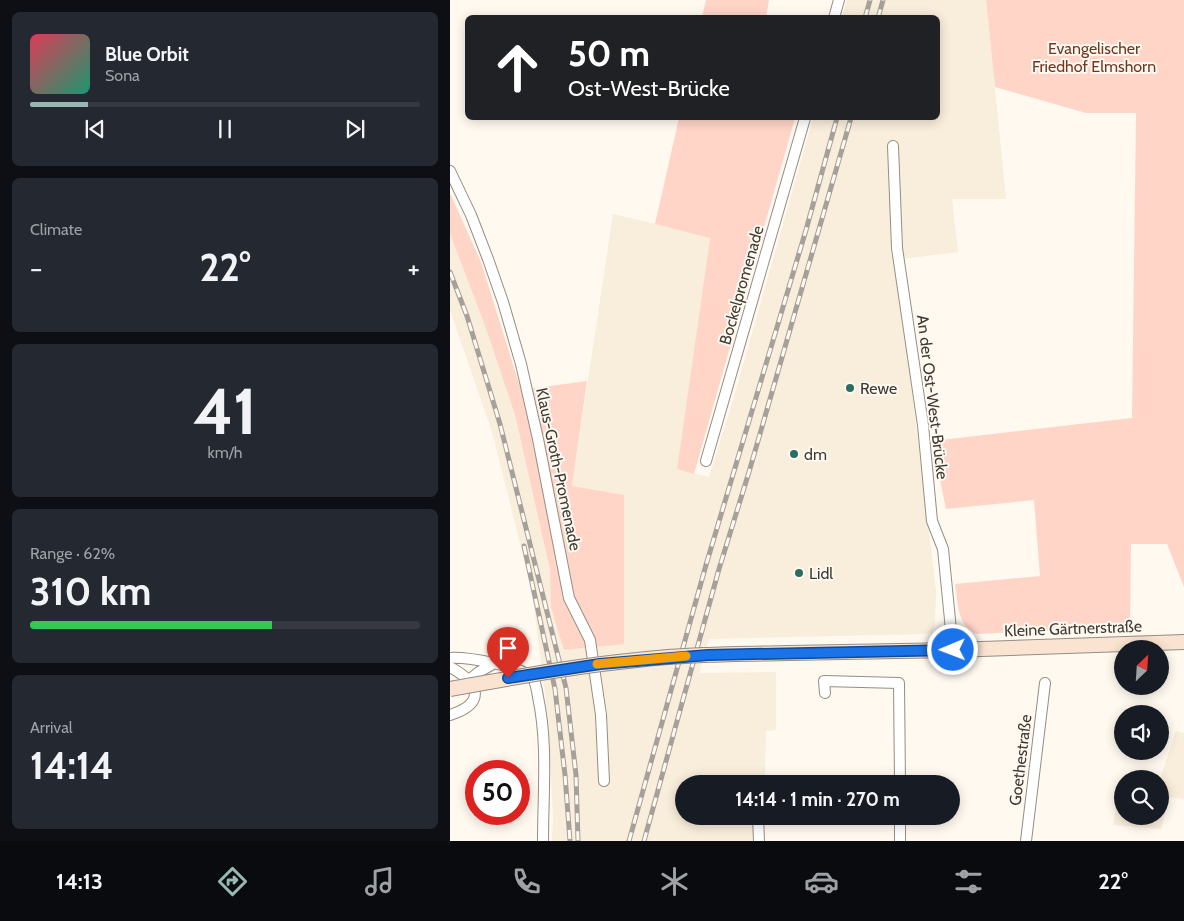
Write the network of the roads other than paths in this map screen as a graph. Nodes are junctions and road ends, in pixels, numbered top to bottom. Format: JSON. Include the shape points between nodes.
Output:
{"nodes":[{"id":1,"x":839,"y":0,"type":"edge"},
{"id":2,"x":835,"y":15,"type":"edge"},
{"id":3,"x":804,"y":120,"type":"edge"},
{"id":4,"x":893,"y":146,"type":"dead end"},
{"id":5,"x":450,"y":171,"type":"edge"},
{"id":6,"x":706,"y":461,"type":"dead end"},
{"id":7,"x":1184,"y":642,"type":"edge"},
{"id":8,"x":953,"y":650,"type":"junction"},
{"id":9,"x":450,"y":658,"type":"edge"},
{"id":10,"x":493,"y":664,"type":"junction"},
{"id":11,"x":450,"y":667,"type":"edge"},
{"id":12,"x":469,"y":680,"type":"junction"},
{"id":13,"x":1045,"y":683,"type":"dead end"},
{"id":14,"x":450,"y":689,"type":"edge"},
{"id":15,"x":825,"y":693,"type":"dead end"},
{"id":16,"x":450,"y":714,"type":"edge"},
{"id":17,"x":900,"y":775,"type":"edge"},
{"id":18,"x":604,"y":781,"type":"dead end"},
{"id":19,"x":758,"y":825,"type":"edge"},
{"id":20,"x":900,"y":825,"type":"edge"},
{"id":21,"x":543,"y":841,"type":"edge"},
{"id":22,"x":759,"y":841,"type":"edge"},
{"id":23,"x":900,"y":841,"type":"edge"},
{"id":24,"x":1026,"y":841,"type":"edge"}],
"edges":[{"from":1,"to":2,"type":"street"},
{"from":3,"to":6,"type":"street","name":"Bockelpromenade"},
{"from":4,"to":8,"type":"street","name":"An der Ost-West-Brücke","via":[[897,248],[923,426],[932,521],[943,549]]},
{"from":5,"to":18,"type":"street","name":"Klaus-Groth-Promenade","via":[[488,259],[521,364],[569,598],[590,640],[602,715]]},
{"from":7,"to":8,"type":"main road","name":"Kleine Gärtnerstraße"},
{"from":8,"to":14,"type":"main road","name":"Kleine Gärtnerstraße","bridge":true,"via":[[639,659],[547,671]]},
{"from":9,"to":10,"type":"street","via":[[472,658]]},
{"from":10,"to":12,"type":"street"},
{"from":10,"to":21,"type":"street","via":[[518,668],[534,680],[543,721]]},
{"from":11,"to":12,"type":"street"},
{"from":12,"to":16,"type":"street","via":[[475,689],[474,697],[463,710]]},
{"from":13,"to":24,"type":"street","name":"Goethestraße"},
{"from":15,"to":17,"type":"street","via":[[824,681],[899,683]]},
{"from":19,"to":22,"type":"street"},
{"from":20,"to":23,"type":"street"}]}
